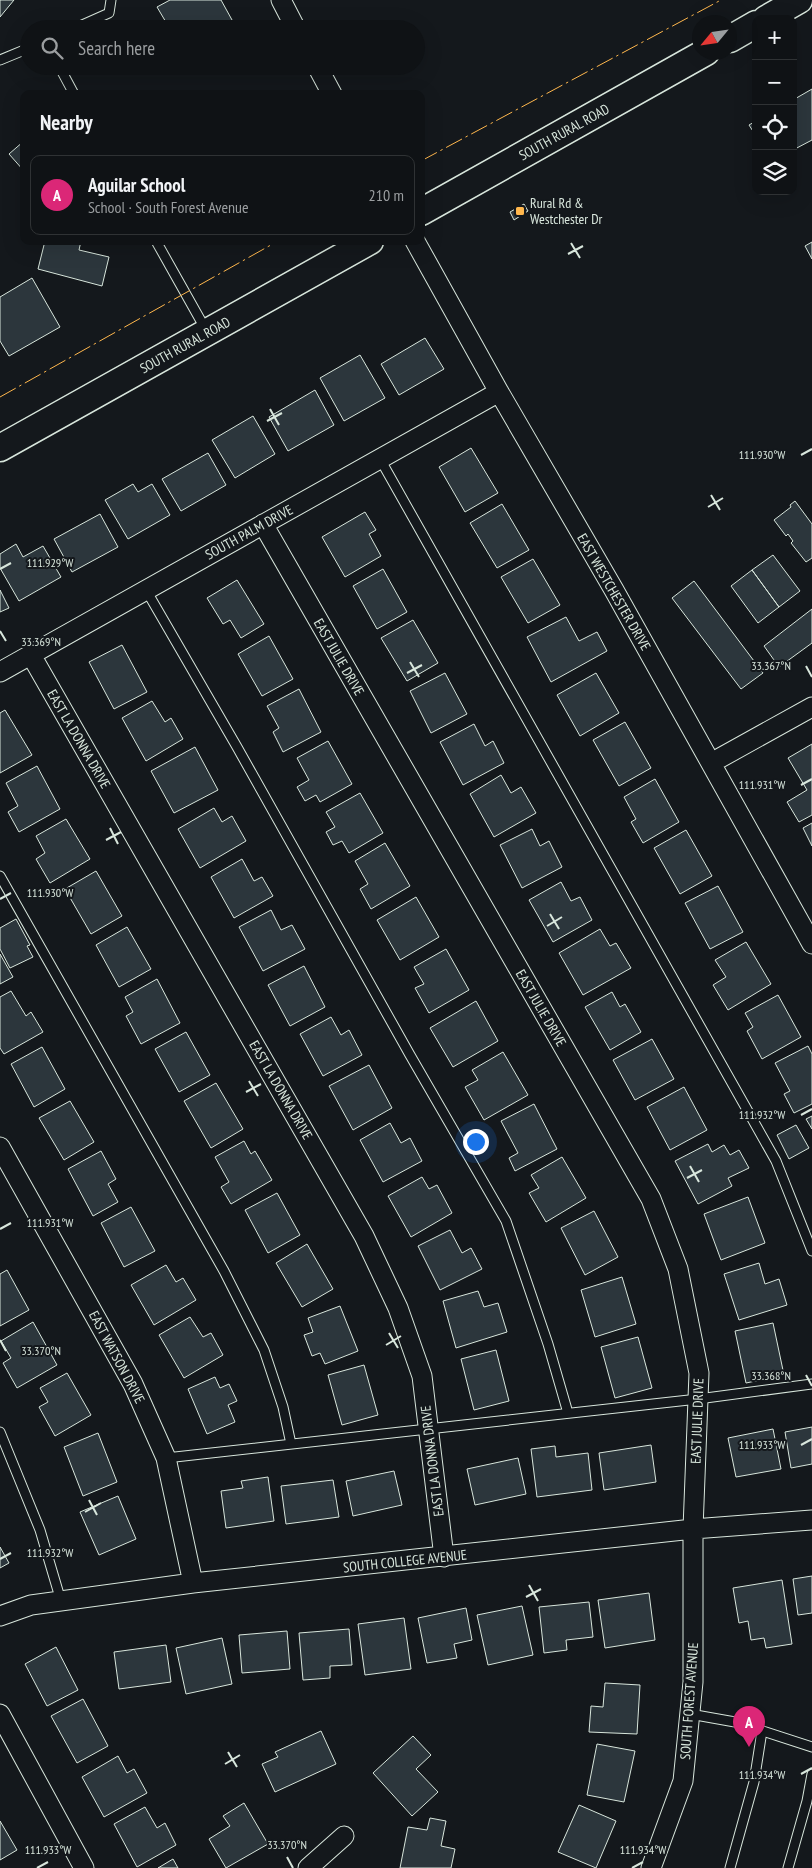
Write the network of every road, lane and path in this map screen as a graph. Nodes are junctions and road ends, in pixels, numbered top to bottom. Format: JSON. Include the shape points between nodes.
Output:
{"nodes":[{"id":1,"x":111,"y":0,"type":"edge"},
{"id":2,"x":280,"y":0,"type":"edge"},
{"id":3,"x":799,"y":0,"type":"edge"},
{"id":4,"x":773,"y":15,"type":"edge"},
{"id":5,"x":94,"y":20,"type":"edge"},
{"id":6,"x":291,"y":20,"type":"edge"},
{"id":7,"x":752,"y":26,"type":"edge"},
{"id":8,"x":737,"y":35,"type":"edge"},
{"id":9,"x":20,"y":52,"type":"edge"},
{"id":10,"x":0,"y":60,"type":"edge"},
{"id":11,"x":692,"y":60,"type":"edge"},
{"id":12,"x":63,"y":75,"type":"edge"},
{"id":13,"x":322,"y":75,"type":"edge"},
{"id":14,"x":72,"y":90,"type":"edge"},
{"id":15,"x":330,"y":90,"type":"edge"},
{"id":16,"x":425,"y":210,"type":"edge"},
{"id":17,"x":158,"y":245,"type":"edge"},
{"id":18,"x":363,"y":245,"type":"edge"},
{"id":19,"x":417,"y":245,"type":"edge"},
{"id":20,"x":208,"y":332,"type":"junction"},
{"id":21,"x":499,"y":392,"type":"junction"},
{"id":22,"x":0,"y":448,"type":"edge"},
{"id":23,"x":380,"y":459,"type":"junction"},
{"id":24,"x":263,"y":524,"type":"junction"},
{"id":25,"x":146,"y":590,"type":"junction"},
{"id":26,"x":31,"y":655,"type":"junction"},
{"id":27,"x":0,"y":672,"type":"edge"},
{"id":28,"x":812,"y":707,"type":"edge"},
{"id":29,"x":711,"y":763,"type":"junction"},
{"id":30,"x":0,"y":876,"type":"edge"},
{"id":31,"x":812,"y":944,"type":"edge"},
{"id":32,"x":0,"y":1147,"type":"edge"},
{"id":33,"x":812,"y":1251,"type":"edge"},
{"id":34,"x":812,"y":1384,"type":"edge"},
{"id":35,"x":698,"y":1399,"type":"junction"},
{"id":36,"x":568,"y":1413,"type":"junction"},
{"id":37,"x":428,"y":1428,"type":"junction"},
{"id":38,"x":0,"y":1432,"type":"edge"},
{"id":39,"x":291,"y":1444,"type":"junction"},
{"id":40,"x":166,"y":1458,"type":"junction"},
{"id":41,"x":812,"y":1520,"type":"edge"},
{"id":42,"x":693,"y":1529,"type":"junction"},
{"id":43,"x":444,"y":1557,"type":"junction"},
{"id":44,"x":193,"y":1583,"type":"junction"},
{"id":45,"x":60,"y":1601,"type":"junction"},
{"id":46,"x":0,"y":1616,"type":"edge"},
{"id":47,"x":0,"y":1714,"type":"edge"},
{"id":48,"x":690,"y":1714,"type":"junction"},
{"id":49,"x":762,"y":1731,"type":"junction"},
{"id":50,"x":812,"y":1747,"type":"edge"},
{"id":51,"x":812,"y":1774,"type":"edge"},
{"id":52,"x":344,"y":1836,"type":"dead end"},
{"id":53,"x":84,"y":1868,"type":"edge"},
{"id":54,"x":308,"y":1868,"type":"edge"},
{"id":55,"x":651,"y":1868,"type":"edge"},
{"id":56,"x":730,"y":1868,"type":"edge"},
{"id":57,"x":788,"y":1868,"type":"edge"}],
"edges":[{"from":1,"to":5,"type":"lane","via":[[109,13]]},
{"from":2,"to":6,"type":"street"},
{"from":3,"to":4,"type":"main road"},
{"from":7,"to":8,"type":"main road"},
{"from":9,"to":10,"type":"lane"},
{"from":11,"to":16,"type":"main road","name":"SOUTH RURAL ROAD"},
{"from":12,"to":14,"type":"lane"},
{"from":13,"to":15,"type":"street"},
{"from":17,"to":20,"type":"lane"},
{"from":18,"to":20,"type":"main road","name":"SOUTH RURAL ROAD"},
{"from":19,"to":21,"type":"street","name":"EAST WESTCHESTER DRIVE"},
{"from":20,"to":22,"type":"main road","name":"SOUTH RURAL ROAD"},
{"from":21,"to":23,"type":"street","name":"SOUTH PALM DRIVE"},
{"from":21,"to":29,"type":"street","name":"EAST WESTCHESTER DRIVE"},
{"from":23,"to":24,"type":"street","name":"SOUTH PALM DRIVE"},
{"from":23,"to":33,"type":"lane","via":[[776,1160]]},
{"from":24,"to":25,"type":"street","name":"SOUTH PALM DRIVE"},
{"from":24,"to":35,"type":"street","name":"EAST JULIE DRIVE","via":[[651,1199],[678,1268],[699,1373]]},
{"from":25,"to":26,"type":"street","name":"SOUTH PALM DRIVE"},
{"from":25,"to":36,"type":"lane","via":[[506,1221]]},
{"from":26,"to":27,"type":"street","name":"SOUTH PALM DRIVE"},
{"from":26,"to":37,"type":"street","name":"EAST LA DONNA DRIVE","via":[[364,1236],[398,1308],[422,1376]]},
{"from":28,"to":29,"type":"street"},
{"from":29,"to":31,"type":"street","name":"EAST WESTCHESTER DRIVE"},
{"from":30,"to":39,"type":"lane","via":[[228,1280],[264,1350],[283,1407]]},
{"from":32,"to":40,"type":"street","name":"EAST WATSON DRIVE","via":[[133,1384]]},
{"from":34,"to":35,"type":"lane"},
{"from":35,"to":36,"type":"lane"},
{"from":35,"to":42,"type":"street","name":"EAST JULIE DRIVE"},
{"from":36,"to":37,"type":"lane"},
{"from":37,"to":39,"type":"lane"},
{"from":37,"to":43,"type":"street","name":"EAST LA DONNA DRIVE"},
{"from":38,"to":45,"type":"lane","via":[[40,1530]]},
{"from":39,"to":40,"type":"lane"},
{"from":40,"to":44,"type":"street","name":"EAST WATSON DRIVE"},
{"from":41,"to":42,"type":"street","name":"SOUTH COLLEGE AVENUE"},
{"from":42,"to":43,"type":"street","name":"SOUTH COLLEGE AVENUE"},
{"from":42,"to":48,"type":"street","name":"SOUTH FOREST AVENUE"},
{"from":43,"to":44,"type":"street","name":"SOUTH COLLEGE AVENUE"},
{"from":44,"to":45,"type":"street","name":"SOUTH COLLEGE AVENUE"},
{"from":45,"to":46,"type":"street","name":"SOUTH COLLEGE AVENUE","via":[[30,1605]]},
{"from":47,"to":53,"type":"street"},
{"from":48,"to":49,"type":"lane"},
{"from":48,"to":55,"type":"street","name":"SOUTH FOREST AVENUE","via":[[683,1781]]},
{"from":49,"to":50,"type":"lane"},
{"from":49,"to":56,"type":"lane","via":[[754,1782]]},
{"from":51,"to":57,"type":"lane"},
{"from":52,"to":54,"type":"street"}]}
